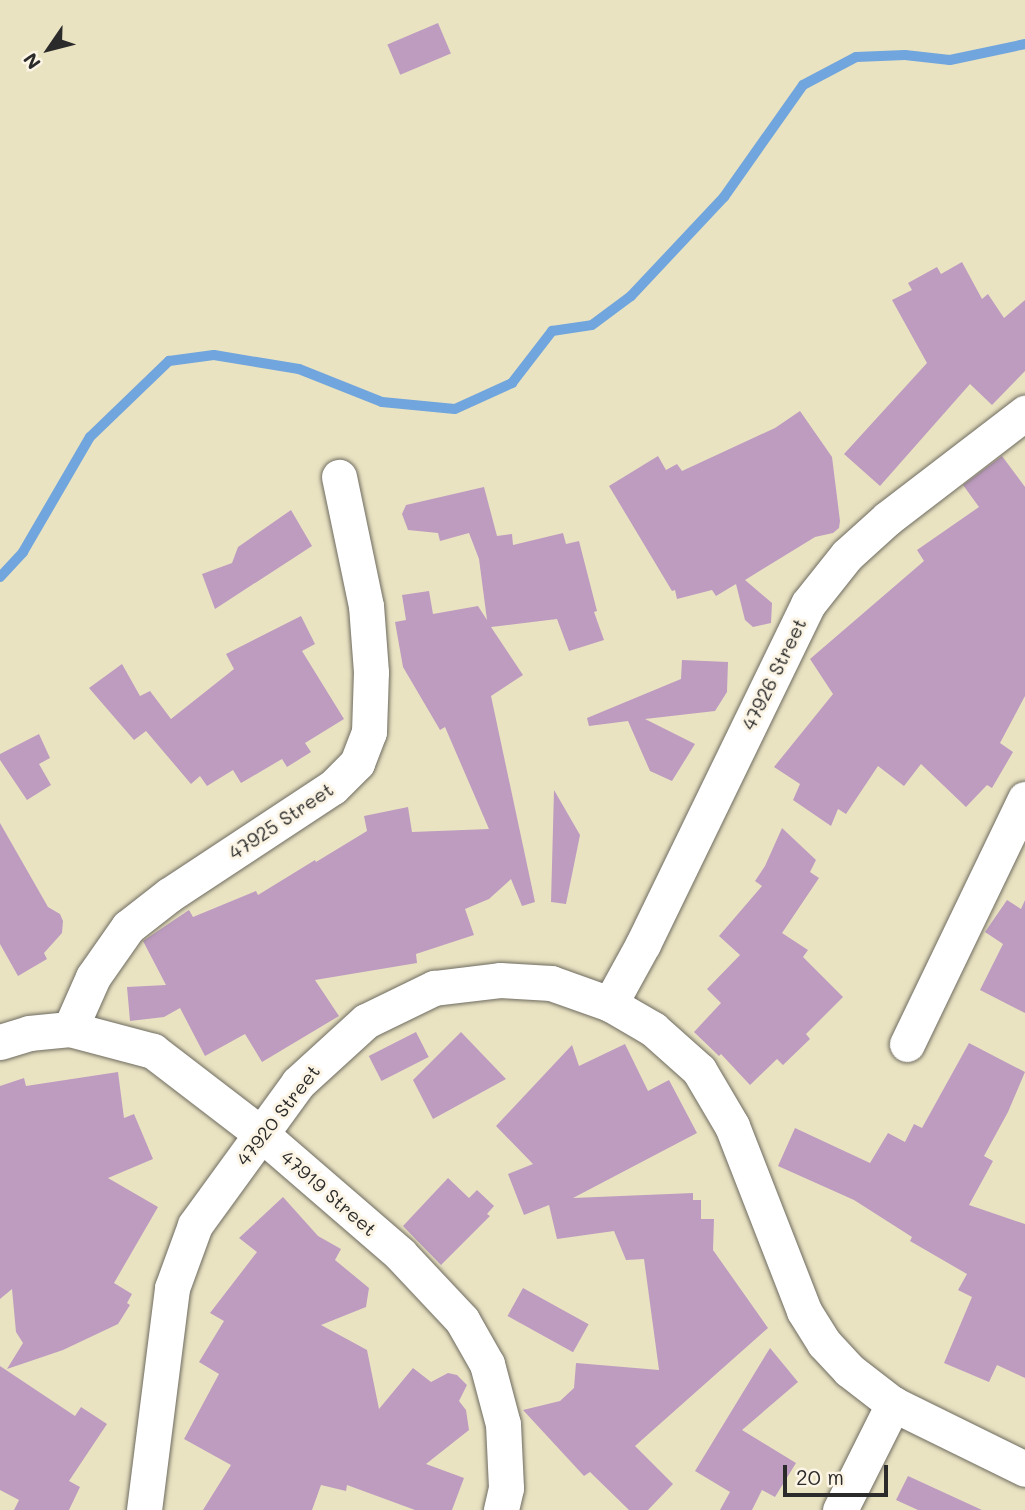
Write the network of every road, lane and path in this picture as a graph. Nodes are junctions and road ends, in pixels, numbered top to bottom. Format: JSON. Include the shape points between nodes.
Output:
{"nodes":[{"id":1,"x":1025,"y":413,"type":"edge"},
{"id":2,"x":339,"y":477,"type":"dead end"},
{"id":3,"x":1025,"y":799,"type":"edge"},
{"id":4,"x":610,"y":1004,"type":"junction"},
{"id":5,"x":70,"y":1029,"type":"junction"},
{"id":6,"x":0,"y":1042,"type":"edge"},
{"id":7,"x":907,"y":1044,"type":"dead end"},
{"id":8,"x":260,"y":1133,"type":"junction"},
{"id":9,"x":893,"y":1404,"type":"junction"},
{"id":10,"x":1025,"y":1469,"type":"edge"},
{"id":11,"x":144,"y":1510,"type":"edge"},
{"id":12,"x":501,"y":1510,"type":"edge"},
{"id":13,"x":841,"y":1510,"type":"edge"}],
"edges":[{"from":1,"to":4,"type":"street","name":"47926 Street","via":[[888,518],[847,555],[808,604]]},
{"from":2,"to":5,"type":"street","name":"47925 Street","via":[[366,606],[371,672],[369,732],[357,763],[333,787],[128,927],[93,977]]},
{"from":3,"to":7,"type":"street"},
{"from":4,"to":8,"type":"street","name":"47920 Street","via":[[551,983],[500,981],[434,988],[366,1021],[298,1083]]},
{"from":4,"to":9,"type":"street","name":"47920 Street","via":[[653,1029],[699,1070],[732,1126],[804,1311],[824,1343],[849,1370]]},
{"from":5,"to":6,"type":"street","name":"47919 Street","via":[[29,1033]]},
{"from":5,"to":8,"type":"street","name":"47919 Street","via":[[153,1051]]},
{"from":8,"to":11,"type":"street","name":"47920 Street","via":[[195,1225],[172,1288]]},
{"from":8,"to":12,"type":"street","name":"47919 Street","via":[[400,1254],[462,1320],[487,1364],[502,1424],[506,1488]]},
{"from":9,"to":10,"type":"street","name":"47920 Street"},
{"from":9,"to":13,"type":"street"}]}
